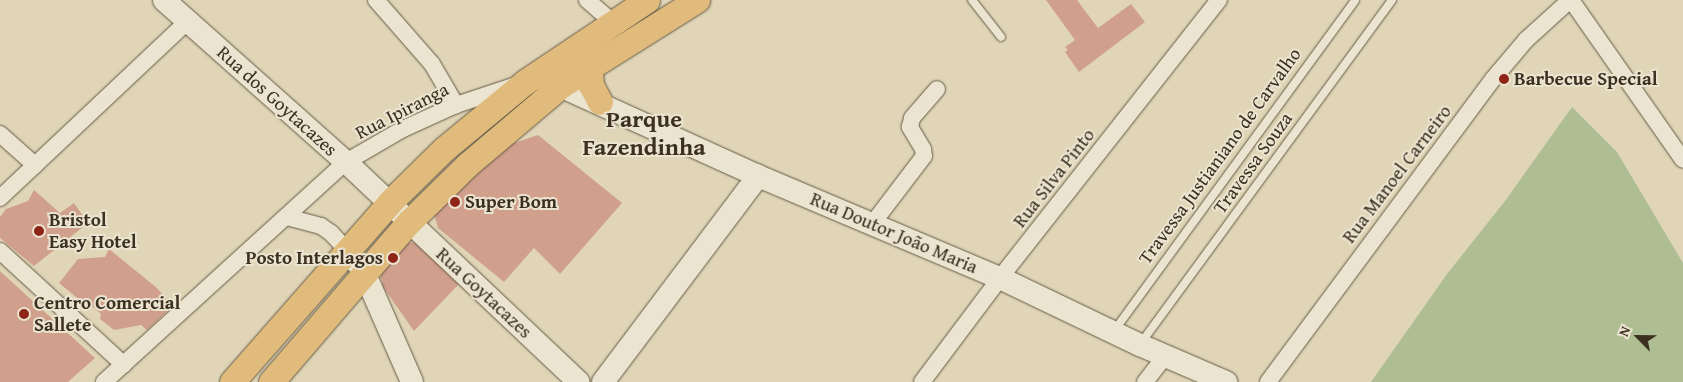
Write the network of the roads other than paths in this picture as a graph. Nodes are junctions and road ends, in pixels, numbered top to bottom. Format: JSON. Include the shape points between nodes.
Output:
{"nodes":[{"id":1,"x":164,"y":0,"type":"edge"},
{"id":2,"x":376,"y":0,"type":"edge"},
{"id":3,"x":588,"y":0,"type":"edge"},
{"id":4,"x":647,"y":0,"type":"edge"},
{"id":5,"x":697,"y":0,"type":"edge"},
{"id":6,"x":972,"y":0,"type":"edge"},
{"id":7,"x":1219,"y":0,"type":"edge"},
{"id":8,"x":1355,"y":0,"type":"edge"},
{"id":9,"x":1392,"y":0,"type":"edge"},
{"id":10,"x":1571,"y":0,"type":"edge"},
{"id":11,"x":188,"y":21,"type":"junction"},
{"id":12,"x":612,"y":22,"type":"junction"},
{"id":13,"x":1001,"y":37,"type":"dead end"},
{"id":14,"x":590,"y":68,"type":"junction"},
{"id":15,"x":524,"y":82,"type":"junction"},
{"id":16,"x":560,"y":86,"type":"junction"},
{"id":17,"x":937,"y":89,"type":"dead end"},
{"id":18,"x":600,"y":102,"type":"junction"},
{"id":19,"x":456,"y":105,"type":"junction"},
{"id":20,"x":0,"y":134,"type":"edge"},
{"id":21,"x":1683,"y":160,"type":"edge"},
{"id":22,"x":346,"y":162,"type":"junction"},
{"id":23,"x":35,"y":165,"type":"junction"},
{"id":24,"x":758,"y":176,"type":"junction"},
{"id":25,"x":0,"y":198,"type":"edge"},
{"id":26,"x":389,"y":203,"type":"junction"},
{"id":27,"x":287,"y":217,"type":"junction"},
{"id":28,"x":408,"y":223,"type":"junction"},
{"id":29,"x":873,"y":223,"type":"junction"},
{"id":30,"x":347,"y":250,"type":"junction"},
{"id":31,"x":0,"y":251,"type":"edge"},
{"id":32,"x":364,"y":272,"type":"junction"},
{"id":33,"x":1000,"y":278,"type":"junction"},
{"id":34,"x":1112,"y":332,"type":"junction"},
{"id":35,"x":1140,"y":345,"type":"junction"},
{"id":36,"x":1165,"y":356,"type":"junction"},
{"id":37,"x":124,"y":365,"type":"junction"},
{"id":38,"x":104,"y":382,"type":"edge"},
{"id":39,"x":232,"y":382,"type":"edge"},
{"id":40,"x":271,"y":382,"type":"edge"},
{"id":41,"x":412,"y":382,"type":"edge"},
{"id":42,"x":579,"y":382,"type":"edge"},
{"id":43,"x":603,"y":382,"type":"edge"},
{"id":44,"x":922,"y":382,"type":"edge"},
{"id":45,"x":1145,"y":382,"type":"edge"},
{"id":46,"x":1226,"y":382,"type":"edge"},
{"id":47,"x":1268,"y":382,"type":"edge"}],
"edges":[{"from":1,"to":11,"type":"street","name":"Rua dos Goytacazes"},
{"from":2,"to":19,"type":"street","via":[[432,64]]},
{"from":3,"to":12,"type":"street"},
{"from":4,"to":12,"type":"main road"},
{"from":5,"to":14,"type":"main road"},
{"from":6,"to":13,"type":"lane"},
{"from":7,"to":33,"type":"street","name":"Rua Silva Pinto"},
{"from":8,"to":34,"type":"lane","name":"Travessa Justianiano de Carvalho"},
{"from":9,"to":35,"type":"lane","name":"Travessa Souza"},
{"from":10,"to":21,"type":"street"},
{"from":10,"to":47,"type":"street","name":"Rua Manoel Carneiro","via":[[1526,40],[1493,79]]},
{"from":11,"to":22,"type":"street","name":"Rua dos Goytacazes"},
{"from":11,"to":23,"type":"street"},
{"from":12,"to":15,"type":"main road"},
{"from":14,"to":16,"type":"main road"},
{"from":14,"to":18,"type":"main road","via":[[591,85]]},
{"from":15,"to":16,"type":"main road","via":[[539,80]]},
{"from":15,"to":19,"type":"street","name":"Rua Ipiranga"},
{"from":15,"to":26,"type":"main road","via":[[444,149]]},
{"from":16,"to":18,"type":"street","name":"Rua Doutor João Maria"},
{"from":16,"to":28,"type":"main road","via":[[467,165]]},
{"from":17,"to":29,"type":"street","via":[[912,118],[910,128],[924,156]]},
{"from":18,"to":24,"type":"street","name":"Rua Doutor João Maria"},
{"from":19,"to":22,"type":"street","name":"Rua Ipiranga","via":[[403,129]]},
{"from":20,"to":23,"type":"street"},
{"from":22,"to":26,"type":"street","name":"Rua dos Goytacazes"},
{"from":22,"to":27,"type":"street","name":"Rua Ipiranga"},
{"from":23,"to":25,"type":"street"},
{"from":24,"to":29,"type":"street","name":"Rua Doutor João Maria"},
{"from":24,"to":43,"type":"street"},
{"from":26,"to":28,"type":"street","name":"Rua Goytacazes"},
{"from":26,"to":30,"type":"main road"},
{"from":27,"to":30,"type":"street","via":[[321,226]]},
{"from":27,"to":37,"type":"street","name":"Rua Ipiranga"},
{"from":28,"to":32,"type":"main road"},
{"from":28,"to":42,"type":"street","name":"Rua Goytacazes"},
{"from":29,"to":33,"type":"street","name":"Rua Doutor João Maria"},
{"from":30,"to":32,"type":"street"},
{"from":30,"to":39,"type":"main road"},
{"from":31,"to":37,"type":"street"},
{"from":32,"to":40,"type":"main road"},
{"from":32,"to":41,"type":"street"},
{"from":33,"to":34,"type":"street","name":"Rua Doutor João Maria"},
{"from":33,"to":44,"type":"street","name":"Rua Silva Pinto"},
{"from":34,"to":35,"type":"street","name":"Rua Doutor João Maria"},
{"from":35,"to":36,"type":"street","name":"Rua Doutor João Maria"},
{"from":36,"to":45,"type":"street"},
{"from":36,"to":46,"type":"street","name":"Rua Doutor João Maria"},
{"from":37,"to":38,"type":"street","name":"Rua Ipiranga"}]}
